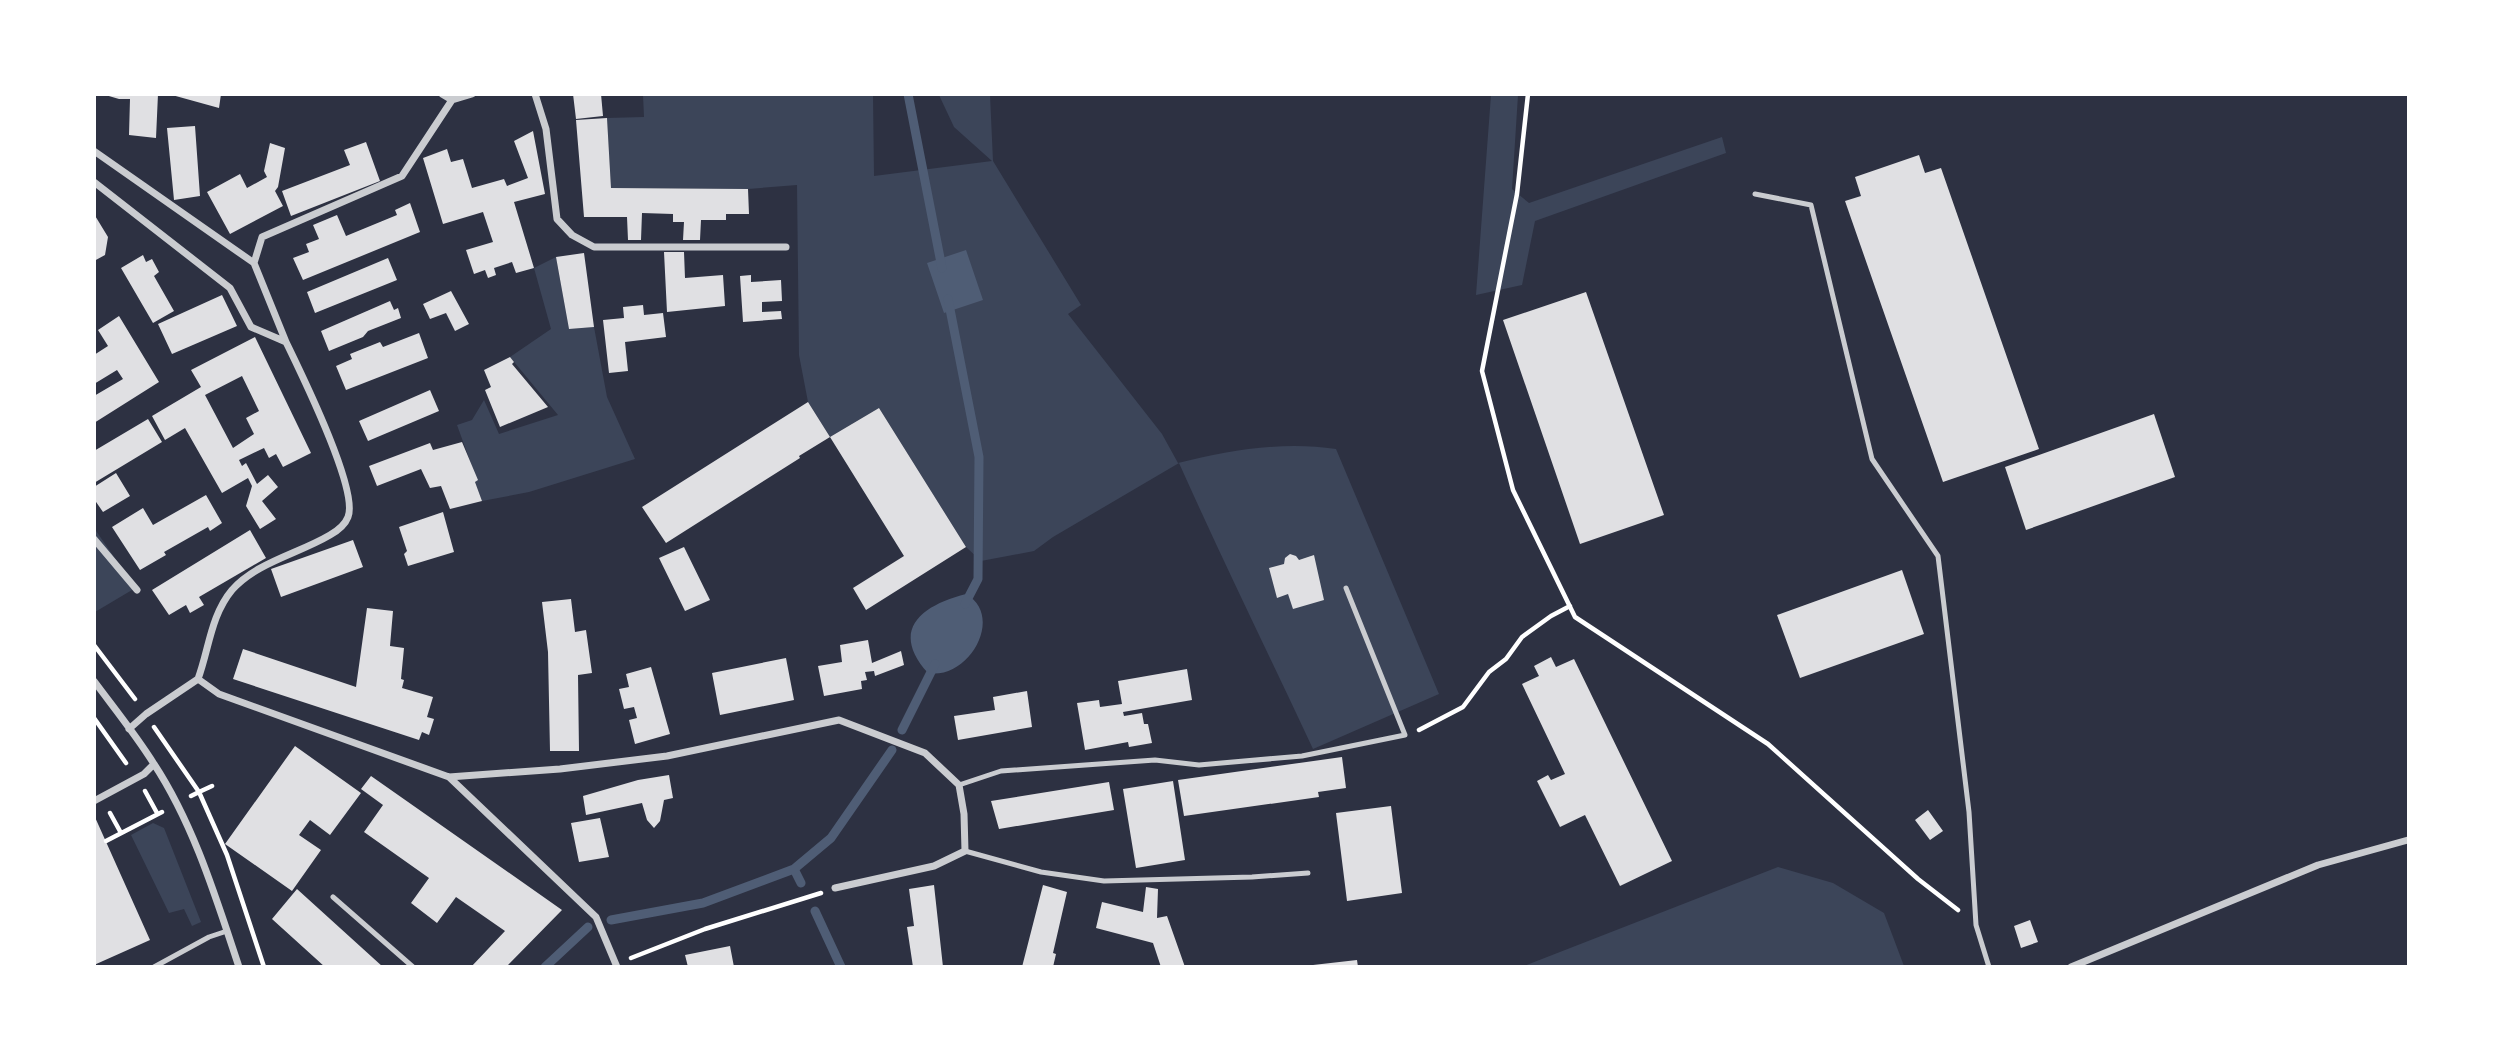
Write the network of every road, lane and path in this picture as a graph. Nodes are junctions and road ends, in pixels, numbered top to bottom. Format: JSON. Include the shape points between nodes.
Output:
{"nodes":[{"id":1,"x":442,"y":94,"type":"edge"},
{"id":2,"x":472,"y":94,"type":"edge"},
{"id":3,"x":535,"y":94,"type":"edge"},
{"id":4,"x":1528,"y":94,"type":"edge"},
{"id":5,"x":452,"y":100,"type":"junction"},
{"id":6,"x":94,"y":151,"type":"edge"},
{"id":7,"x":94,"y":182,"type":"edge"},
{"id":8,"x":1755,"y":194,"type":"dead end"},
{"id":9,"x":786,"y":247,"type":"dead end"},
{"id":10,"x":254,"y":263,"type":"junction"},
{"id":11,"x":286,"y":342,"type":"junction"},
{"id":12,"x":94,"y":539,"type":"edge"},
{"id":13,"x":1346,"y":588,"type":"dead end"},
{"id":14,"x":137,"y":590,"type":"dead end"},
{"id":15,"x":1570,"y":606,"type":"junction"},
{"id":16,"x":198,"y":679,"type":"junction"},
{"id":17,"x":94,"y":681,"type":"edge"},
{"id":18,"x":129,"y":729,"type":"junction"},
{"id":19,"x":1405,"y":735,"type":"junction"},
{"id":20,"x":154,"y":764,"type":"junction"},
{"id":21,"x":449,"y":777,"type":"junction"},
{"id":22,"x":959,"y":785,"type":"junction"},
{"id":23,"x":94,"y":801,"type":"edge"},
{"id":24,"x":158,"y":814,"type":"dead end"},
{"id":25,"x":116,"y":823,"type":"dead end"},
{"id":26,"x":121,"y":833,"type":"junction"},
{"id":27,"x":2409,"y":840,"type":"edge"},
{"id":28,"x":106,"y":841,"type":"dead end"},
{"id":29,"x":965,"y":851,"type":"junction"},
{"id":30,"x":1308,"y":873,"type":"dead end"},
{"id":31,"x":835,"y":888,"type":"joint"},
{"id":32,"x":333,"y":897,"type":"dead end"},
{"id":33,"x":1976,"y":925,"type":"junction"},
{"id":34,"x":227,"y":931,"type":"junction"},
{"id":35,"x":617,"y":965,"type":"edge"},
{"id":36,"x":154,"y":967,"type":"edge"},
{"id":37,"x":239,"y":967,"type":"edge"},
{"id":38,"x":413,"y":967,"type":"edge"},
{"id":39,"x":1989,"y":967,"type":"edge"},
{"id":40,"x":2071,"y":967,"type":"edge"}],
"edges":[{"from":1,"to":5,"type":"street"},
{"from":2,"to":5,"type":"street"},
{"from":3,"to":9,"type":"street","via":[[546,128],[557,219],[572,235],[594,247]]},
{"from":4,"to":15,"type":"path","via":[[1517,194],[1482,371],[1513,490]]},
{"from":5,"to":10,"type":"street","via":[[402,176],[262,237]]},
{"from":6,"to":10,"type":"street"},
{"from":7,"to":11,"type":"street","via":[[230,288],[251,327]]},
{"from":8,"to":33,"type":"lane","via":[[1811,205],[1872,459],[1938,556],[1969,812]]},
{"from":10,"to":11,"type":"street"},
{"from":11,"to":16,"type":"street","via":[[318,410],[346,488],[348,517],[329,536],[267,564],[233,589],[220,608]]},
{"from":12,"to":14,"type":"street"},
{"from":13,"to":19,"type":"lane"},
{"from":15,"to":19,"type":"path","via":[[1522,637],[1463,707]]},
{"from":15,"to":33,"type":"path","via":[[1575,618],[1768,744]]},
{"from":16,"to":18,"type":"street"},
{"from":16,"to":21,"type":"street","via":[[219,694]]},
{"from":17,"to":18,"type":"street"},
{"from":18,"to":20,"type":"street"},
{"from":19,"to":22,"type":"lane","via":[[1302,756],[1199,765],[1155,760],[1001,771]]},
{"from":20,"to":23,"type":"street"},
{"from":20,"to":34,"type":"street","via":[[205,868]]},
{"from":21,"to":22,"type":"street","via":[[667,756],[839,720],[925,753]]},
{"from":21,"to":35,"type":"street","via":[[596,916]]},
{"from":22,"to":29,"type":"street"},
{"from":24,"to":26,"type":"path"},
{"from":25,"to":26,"type":"path"},
{"from":26,"to":28,"type":"path"},
{"from":27,"to":40,"type":"street","via":[[2318,864]]},
{"from":29,"to":30,"type":"lane","via":[[1041,872],[1104,881]]},
{"from":29,"to":31,"type":"street","via":[[934,866]]},
{"from":31,"to":35,"type":"path","via":[[705,929]]},
{"from":32,"to":38,"type":"lane"},
{"from":33,"to":39,"type":"lane"},
{"from":34,"to":36,"type":"lane"},
{"from":34,"to":37,"type":"street"}]}
